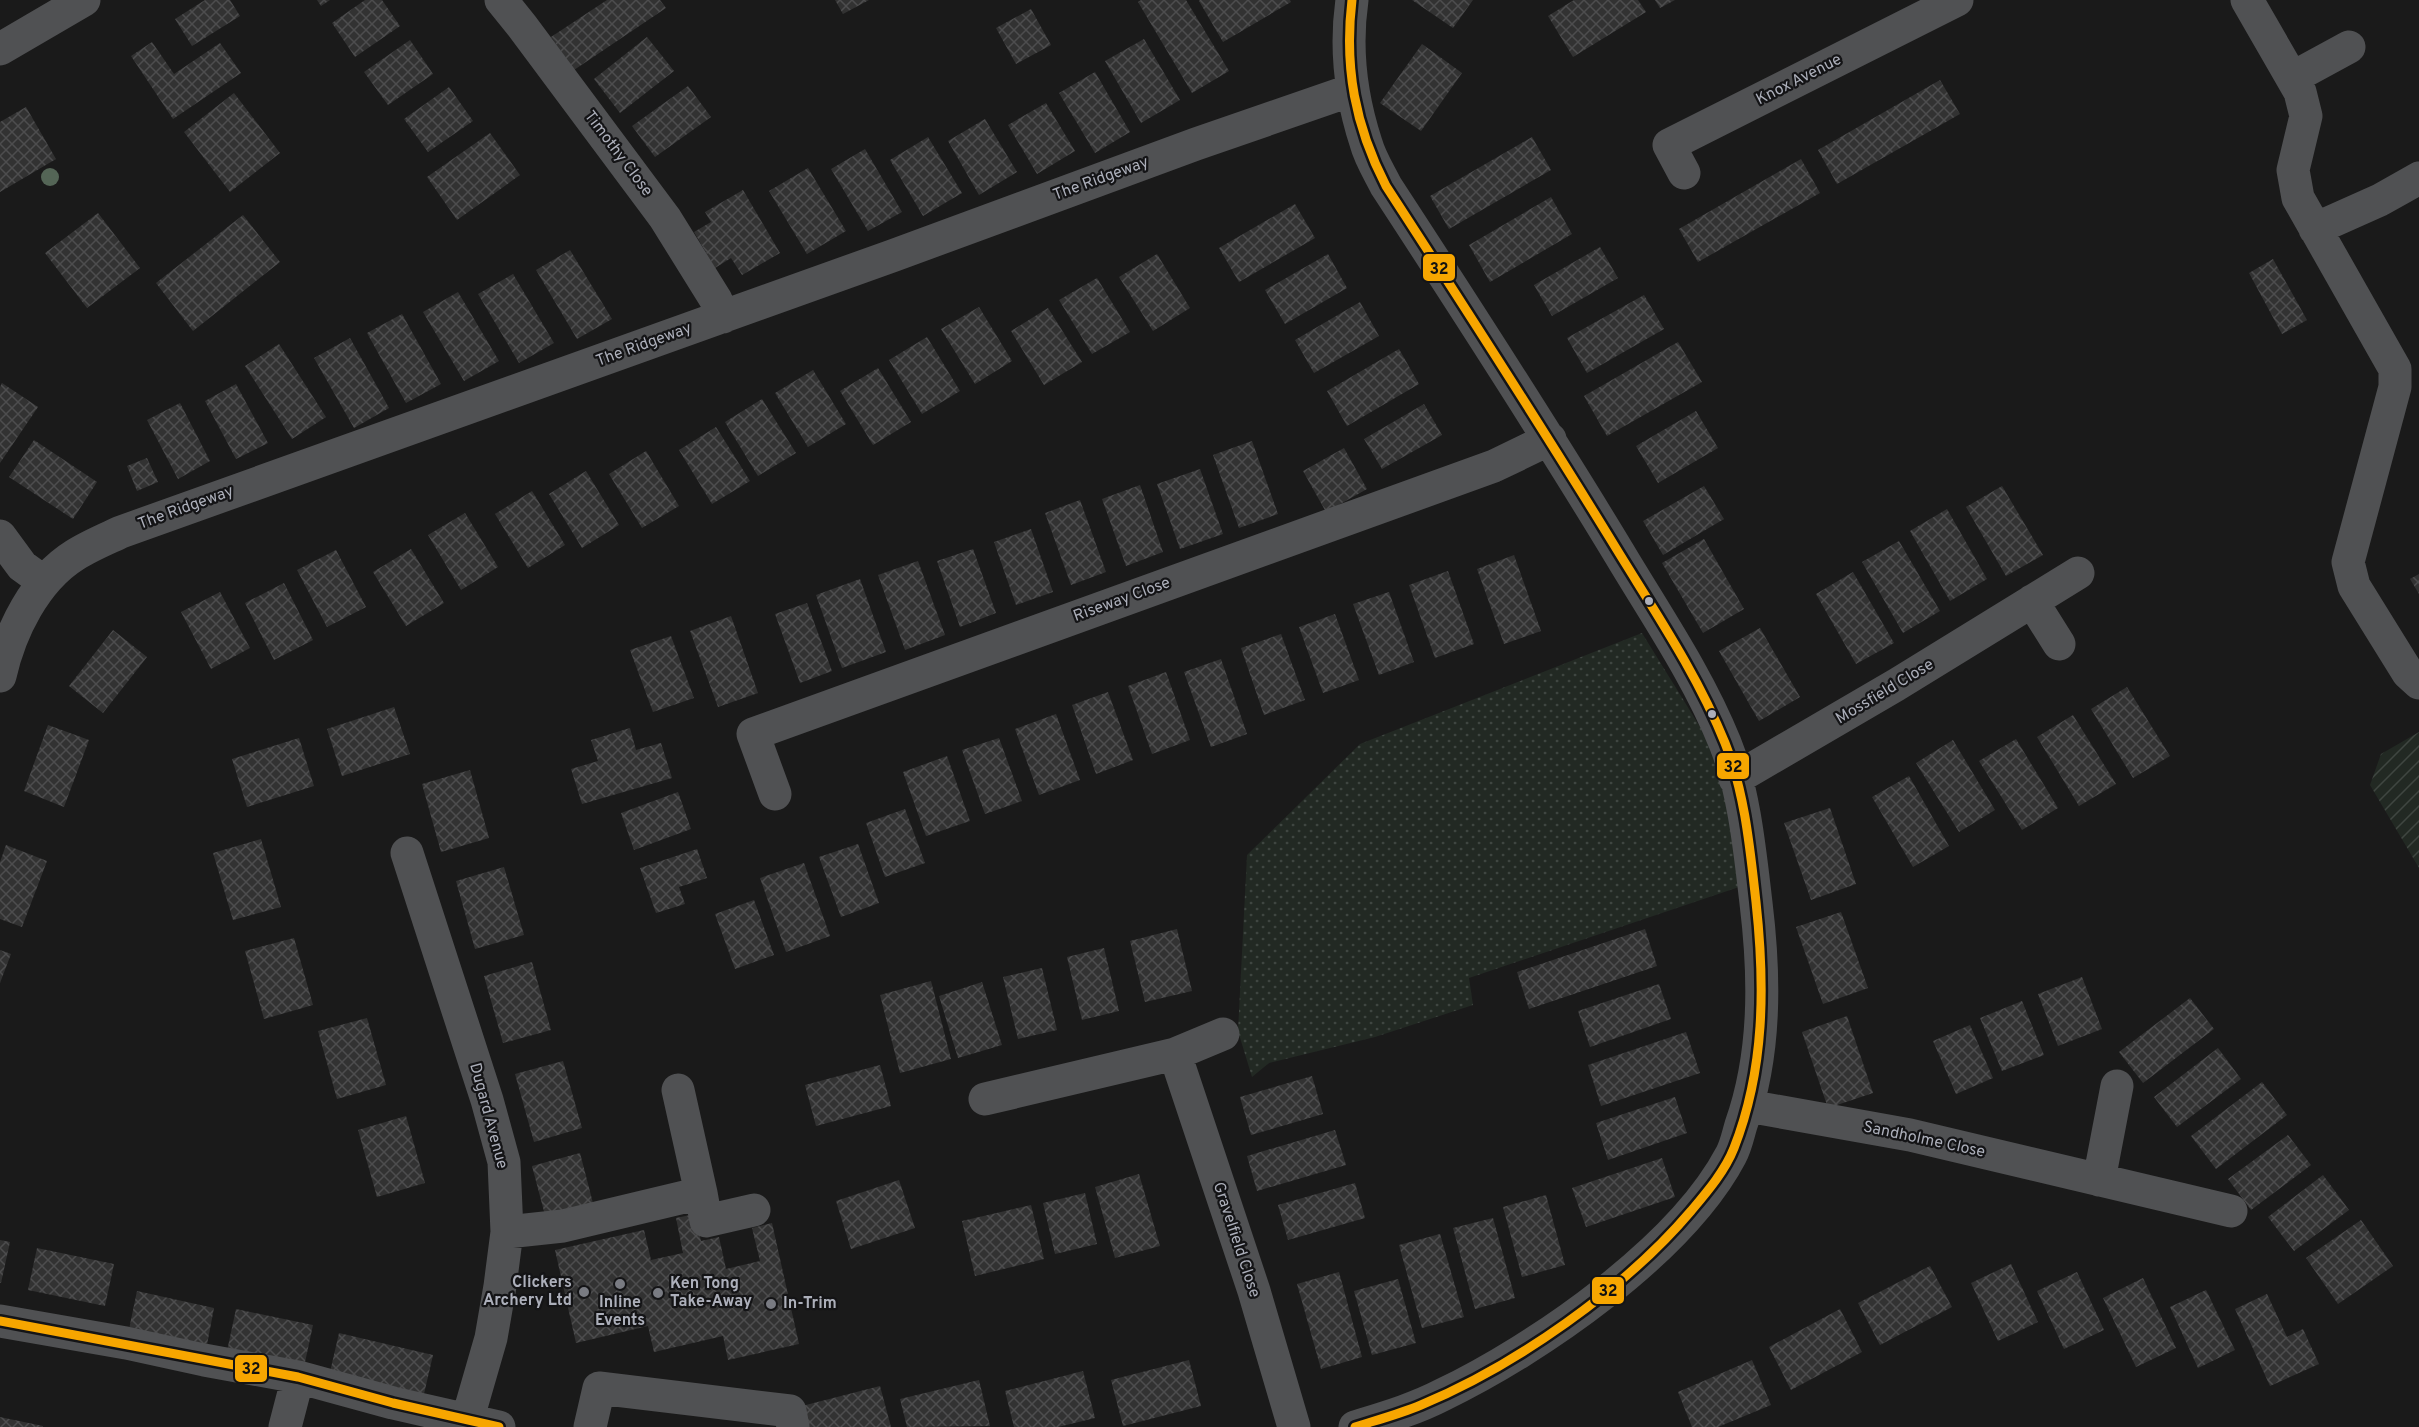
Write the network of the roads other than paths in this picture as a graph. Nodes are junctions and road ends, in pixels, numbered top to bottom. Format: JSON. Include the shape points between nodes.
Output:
{"nodes":[{"id":1,"x":84,"y":0,"type":"edge"},
{"id":2,"x":501,"y":0,"type":"edge"},
{"id":3,"x":1352,"y":0,"type":"edge"},
{"id":4,"x":1957,"y":0,"type":"edge"},
{"id":5,"x":2247,"y":0,"type":"edge"},
{"id":6,"x":2349,"y":47,"type":"dead end"},
{"id":7,"x":0,"y":49,"type":"edge"},
{"id":8,"x":2292,"y":78,"type":"junction"},
{"id":9,"x":1352,"y":90,"type":"junction"},
{"id":10,"x":1684,"y":173,"type":"dead end"},
{"id":11,"x":2419,"y":178,"type":"edge"},
{"id":12,"x":2315,"y":229,"type":"junction"},
{"id":13,"x":723,"y":316,"type":"junction"},
{"id":14,"x":1550,"y":439,"type":"junction"},
{"id":15,"x":0,"y":536,"type":"edge"},
{"id":16,"x":2078,"y":573,"type":"dead end"},
{"id":17,"x":44,"y":582,"type":"junction"},
{"id":18,"x":2032,"y":601,"type":"junction"},
{"id":19,"x":2060,"y":644,"type":"dead end"},
{"id":20,"x":0,"y":676,"type":"edge"},
{"id":21,"x":2419,"y":683,"type":"edge"},
{"id":22,"x":1735,"y":779,"type":"junction"},
{"id":23,"x":775,"y":794,"type":"dead end"},
{"id":24,"x":407,"y":853,"type":"dead end"},
{"id":25,"x":1223,"y":1034,"type":"dead end"},
{"id":26,"x":1175,"y":1054,"type":"junction"},
{"id":27,"x":2117,"y":1086,"type":"dead end"},
{"id":28,"x":678,"y":1090,"type":"dead end"},
{"id":29,"x":985,"y":1099,"type":"dead end"},
{"id":30,"x":1748,"y":1106,"type":"junction"},
{"id":31,"x":2099,"y":1180,"type":"junction"},
{"id":32,"x":701,"y":1193,"type":"junction"},
{"id":33,"x":754,"y":1210,"type":"dead end"},
{"id":34,"x":2231,"y":1211,"type":"dead end"},
{"id":35,"x":507,"y":1232,"type":"junction"},
{"id":36,"x":0,"y":1321,"type":"edge"},
{"id":37,"x":298,"y":1377,"type":"junction"},
{"id":38,"x":467,"y":1421,"type":"junction"},
{"id":39,"x":285,"y":1427,"type":"edge"},
{"id":40,"x":499,"y":1427,"type":"edge"},
{"id":41,"x":590,"y":1427,"type":"edge"},
{"id":42,"x":793,"y":1427,"type":"edge"},
{"id":43,"x":1294,"y":1427,"type":"edge"},
{"id":44,"x":1355,"y":1427,"type":"edge"}],
"edges":[{"from":1,"to":7,"type":"street"},
{"from":2,"to":13,"type":"street","name":"Timothy Close","via":[[665,218]]},
{"from":3,"to":9,"type":"street","via":[[1348,46]]},
{"from":4,"to":10,"type":"street","name":"Knox Avenue","via":[[1669,145]]},
{"from":5,"to":8,"type":"street"},
{"from":6,"to":8,"type":"street"},
{"from":8,"to":12,"type":"street","via":[[2306,116],[2294,162],[2294,186]]},
{"from":9,"to":13,"type":"street","name":"The Ridgeway"},
{"from":9,"to":14,"type":"street","via":[[1366,146],[1386,186]]},
{"from":11,"to":12,"type":"street"},
{"from":12,"to":21,"type":"street","via":[[2390,359],[2406,378],[2395,387],[2348,562],[2354,586],[2408,674]]},
{"from":13,"to":17,"type":"street","name":"The Ridgeway","via":[[121,532],[74,555]]},
{"from":14,"to":22,"type":"street","via":[[1677,648],[1727,748]]},
{"from":14,"to":23,"type":"street","name":"Riseway Close","via":[[1494,466],[753,734]]},
{"from":15,"to":17,"type":"street","via":[[22,566]]},
{"from":16,"to":18,"type":"street","name":"Mossfield Close"},
{"from":17,"to":20,"type":"street","name":"The Ridgeway","via":[[23,614],[4,656]]},
{"from":18,"to":19,"type":"street"},
{"from":18,"to":22,"type":"street","name":"Mossfield Close"},
{"from":22,"to":30,"type":"street","via":[[1750,849],[1763,981],[1756,1076]]},
{"from":24,"to":35,"type":"street","name":"Dugard Avenue","via":[[504,1162]]},
{"from":25,"to":26,"type":"street"},
{"from":26,"to":29,"type":"street"},
{"from":26,"to":43,"type":"street","name":"Gravelfield Close","via":[[1254,1291]]},
{"from":27,"to":31,"type":"street"},
{"from":28,"to":32,"type":"street"},
{"from":30,"to":31,"type":"street","name":"Sandholme Close","via":[[1910,1135]]},
{"from":30,"to":44,"type":"street","via":[[1732,1153],[1708,1191],[1644,1259],[1539,1341],[1485,1373],[1439,1397]]},
{"from":31,"to":34,"type":"street","name":"Sandholme Close"},
{"from":32,"to":33,"type":"street","via":[[706,1221]]},
{"from":32,"to":35,"type":"street","via":[[563,1226]]},
{"from":35,"to":38,"type":"street","name":"Dugard Avenue","via":[[491,1338]]},
{"from":36,"to":37,"type":"street"},
{"from":37,"to":38,"type":"street"},
{"from":37,"to":39,"type":"street"},
{"from":38,"to":40,"type":"street"},
{"from":41,"to":42,"type":"street","via":[[599,1389],[790,1411]]}]}
